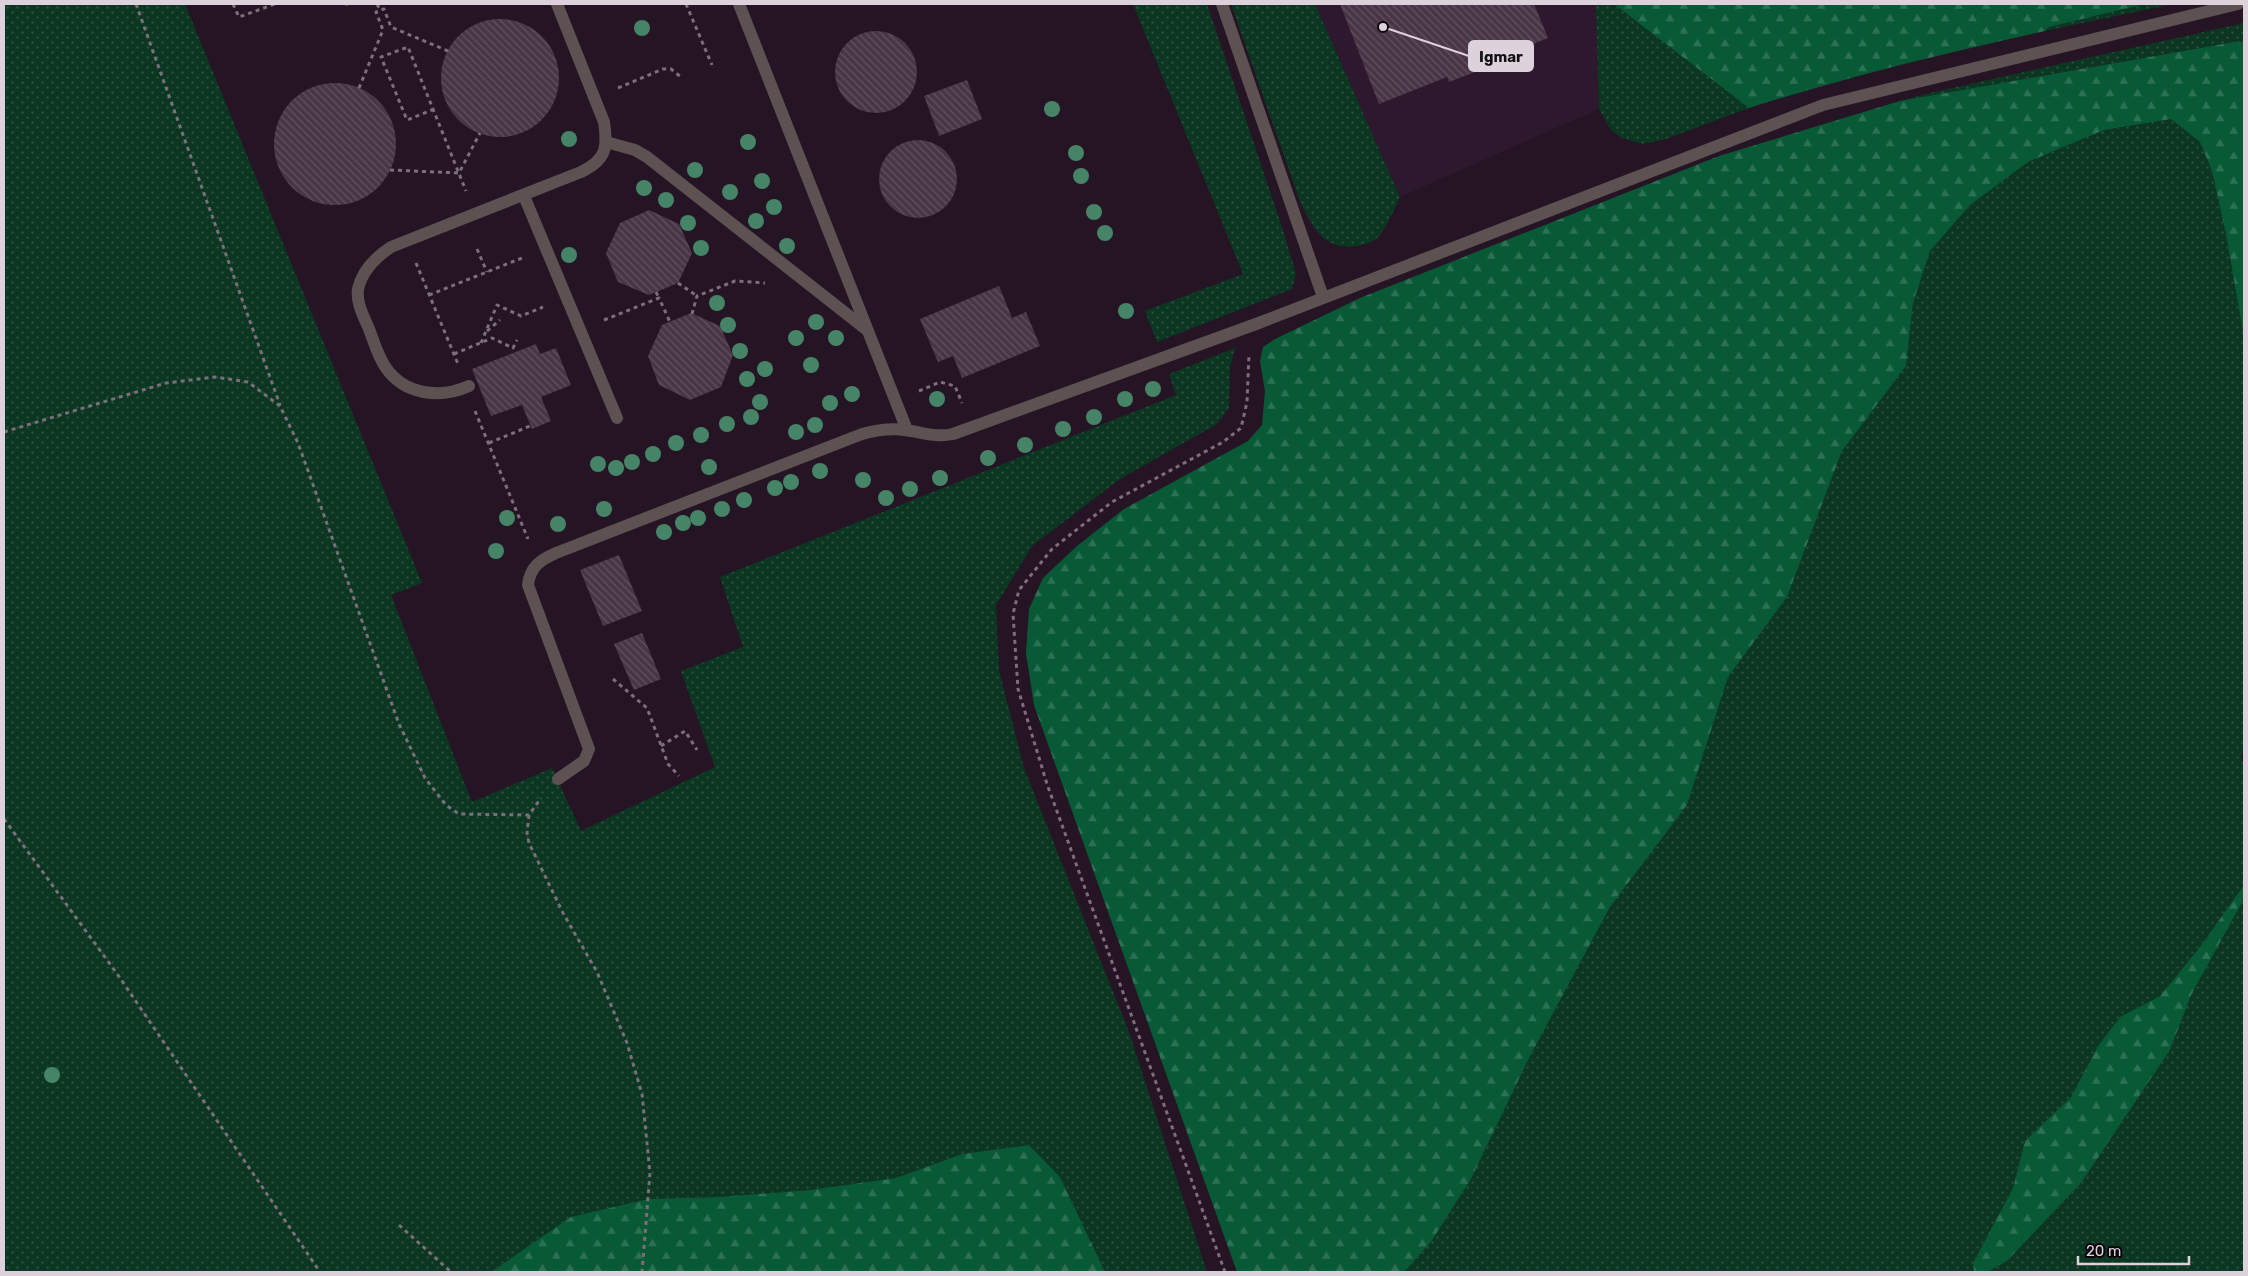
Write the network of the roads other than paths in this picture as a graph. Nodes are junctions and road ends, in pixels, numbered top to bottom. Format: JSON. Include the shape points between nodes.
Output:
{"nodes":[{"id":1,"x":556,"y":4,"type":"edge"},
{"id":2,"x":739,"y":4,"type":"edge"},
{"id":3,"x":1222,"y":4,"type":"edge"},
{"id":4,"x":2238,"y":4,"type":"edge"},
{"id":5,"x":606,"y":142,"type":"junction"},
{"id":6,"x":524,"y":196,"type":"junction"},
{"id":7,"x":1323,"y":297,"type":"junction"},
{"id":8,"x":870,"y":332,"type":"junction"},
{"id":9,"x":469,"y":386,"type":"dead end"},
{"id":10,"x":617,"y":418,"type":"dead end"},
{"id":11,"x":907,"y":430,"type":"junction"},
{"id":12,"x":558,"y":779,"type":"road end"}],
"edges":[{"from":1,"to":5,"type":"lane","via":[[599,108]]},
{"from":2,"to":8,"type":"lane"},
{"from":3,"to":7,"type":"lane"},
{"from":4,"to":7,"type":"lane","via":[[1823,105]]},
{"from":5,"to":6,"type":"lane","via":[[601,158],[591,168]]},
{"from":5,"to":8,"type":"lane","via":[[647,157]]},
{"from":6,"to":9,"type":"lane","via":[[391,248],[373,261],[358,289],[360,307],[381,358],[398,382],[424,392],[448,392]]},
{"from":6,"to":10,"type":"lane"},
{"from":7,"to":11,"type":"lane","via":[[953,434],[930,435]]},
{"from":8,"to":11,"type":"lane"},
{"from":11,"to":12,"type":"lane","via":[[877,430],[854,437],[556,553],[536,564],[528,578],[529,592],[589,749],[584,761]]}]}
